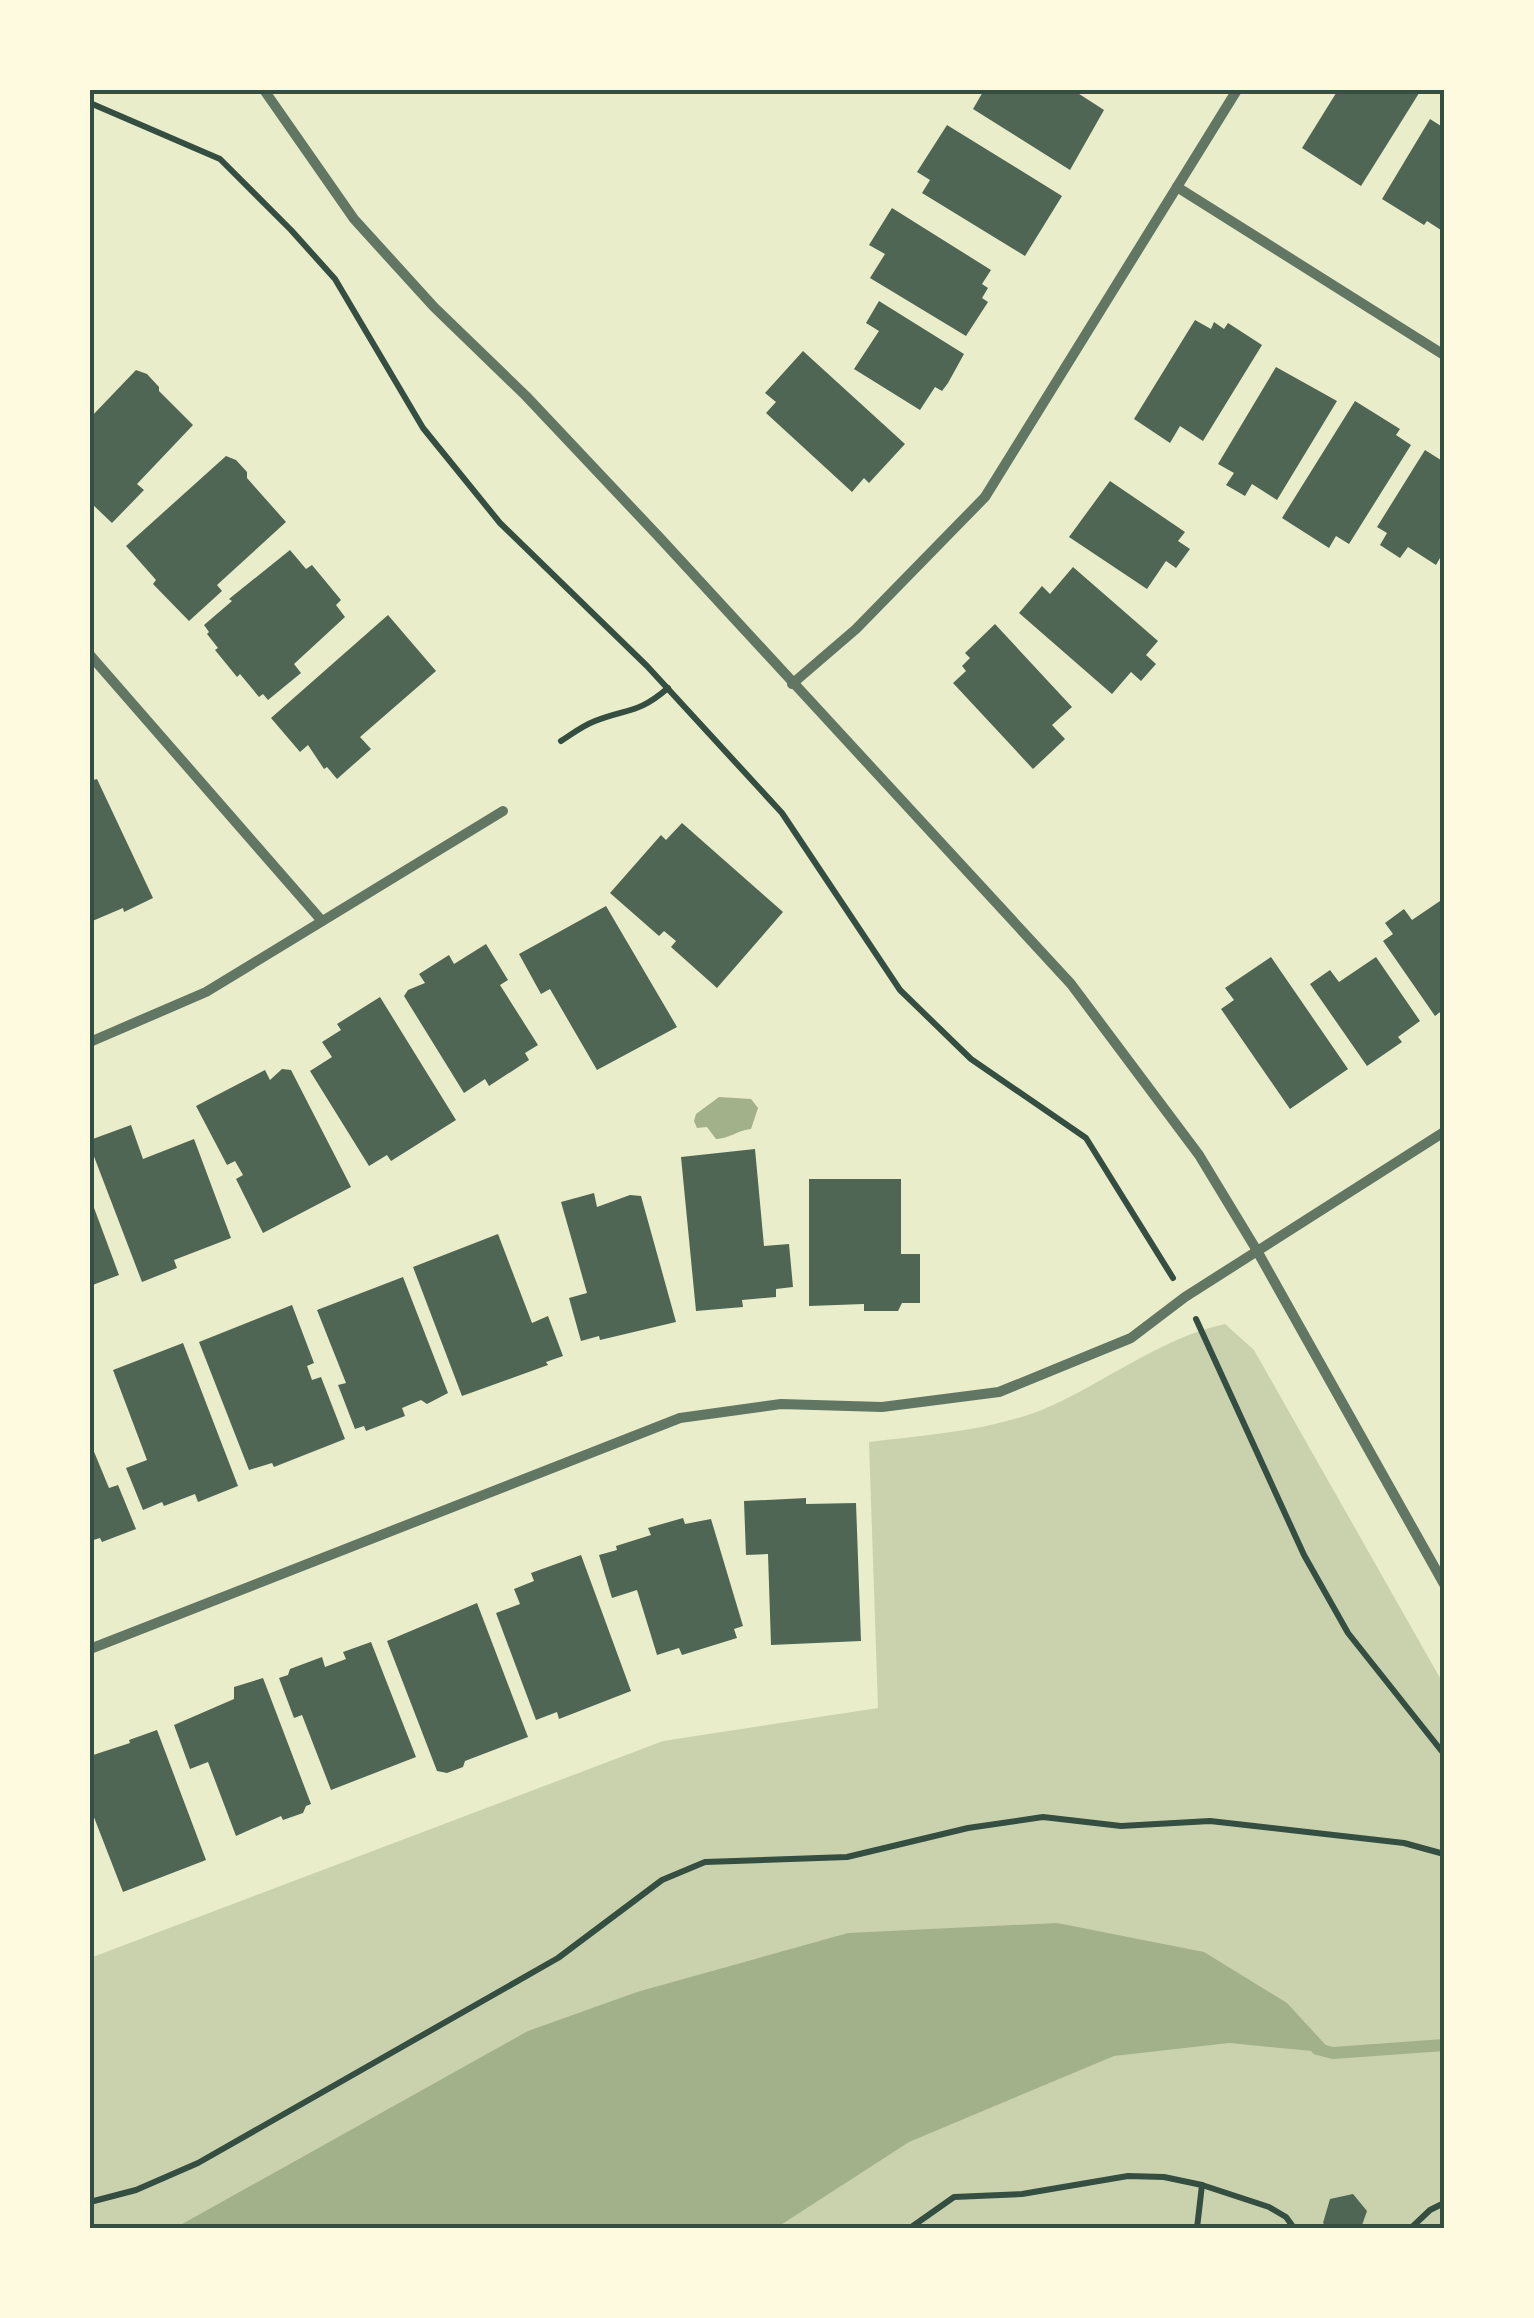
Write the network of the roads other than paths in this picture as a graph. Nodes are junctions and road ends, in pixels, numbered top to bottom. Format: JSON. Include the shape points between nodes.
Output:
{"nodes":[{"id":1,"x":264,"y":90,"type":"edge"},
{"id":2,"x":1237,"y":90,"type":"edge"},
{"id":3,"x":1177,"y":188,"type":"junction"},
{"id":4,"x":1444,"y":355,"type":"edge"},
{"id":5,"x":90,"y":655,"type":"edge"},
{"id":6,"x":792,"y":684,"type":"junction"},
{"id":7,"x":502,"y":811,"type":"dead end"},
{"id":8,"x":322,"y":920,"type":"junction"},
{"id":9,"x":90,"y":1042,"type":"edge"},
{"id":10,"x":1444,"y":1132,"type":"edge"},
{"id":11,"x":1256,"y":1250,"type":"junction"},
{"id":12,"x":1444,"y":1584,"type":"edge"},
{"id":13,"x":90,"y":1649,"type":"edge"}],
"edges":[{"from":1,"to":6,"type":"street","via":[[354,219]]},
{"from":2,"to":3,"type":"street"},
{"from":3,"to":4,"type":"street"},
{"from":3,"to":6,"type":"street","via":[[985,497],[856,629]]},
{"from":5,"to":8,"type":"street"},
{"from":6,"to":11,"type":"street","via":[[1071,984],[1199,1154]]},
{"from":7,"to":8,"type":"street"},
{"from":8,"to":9,"type":"street","via":[[206,992]]},
{"from":10,"to":11,"type":"street"},
{"from":11,"to":12,"type":"street"},
{"from":11,"to":13,"type":"street","via":[[1131,1338],[999,1392],[882,1406],[781,1404],[680,1418]]}]}
